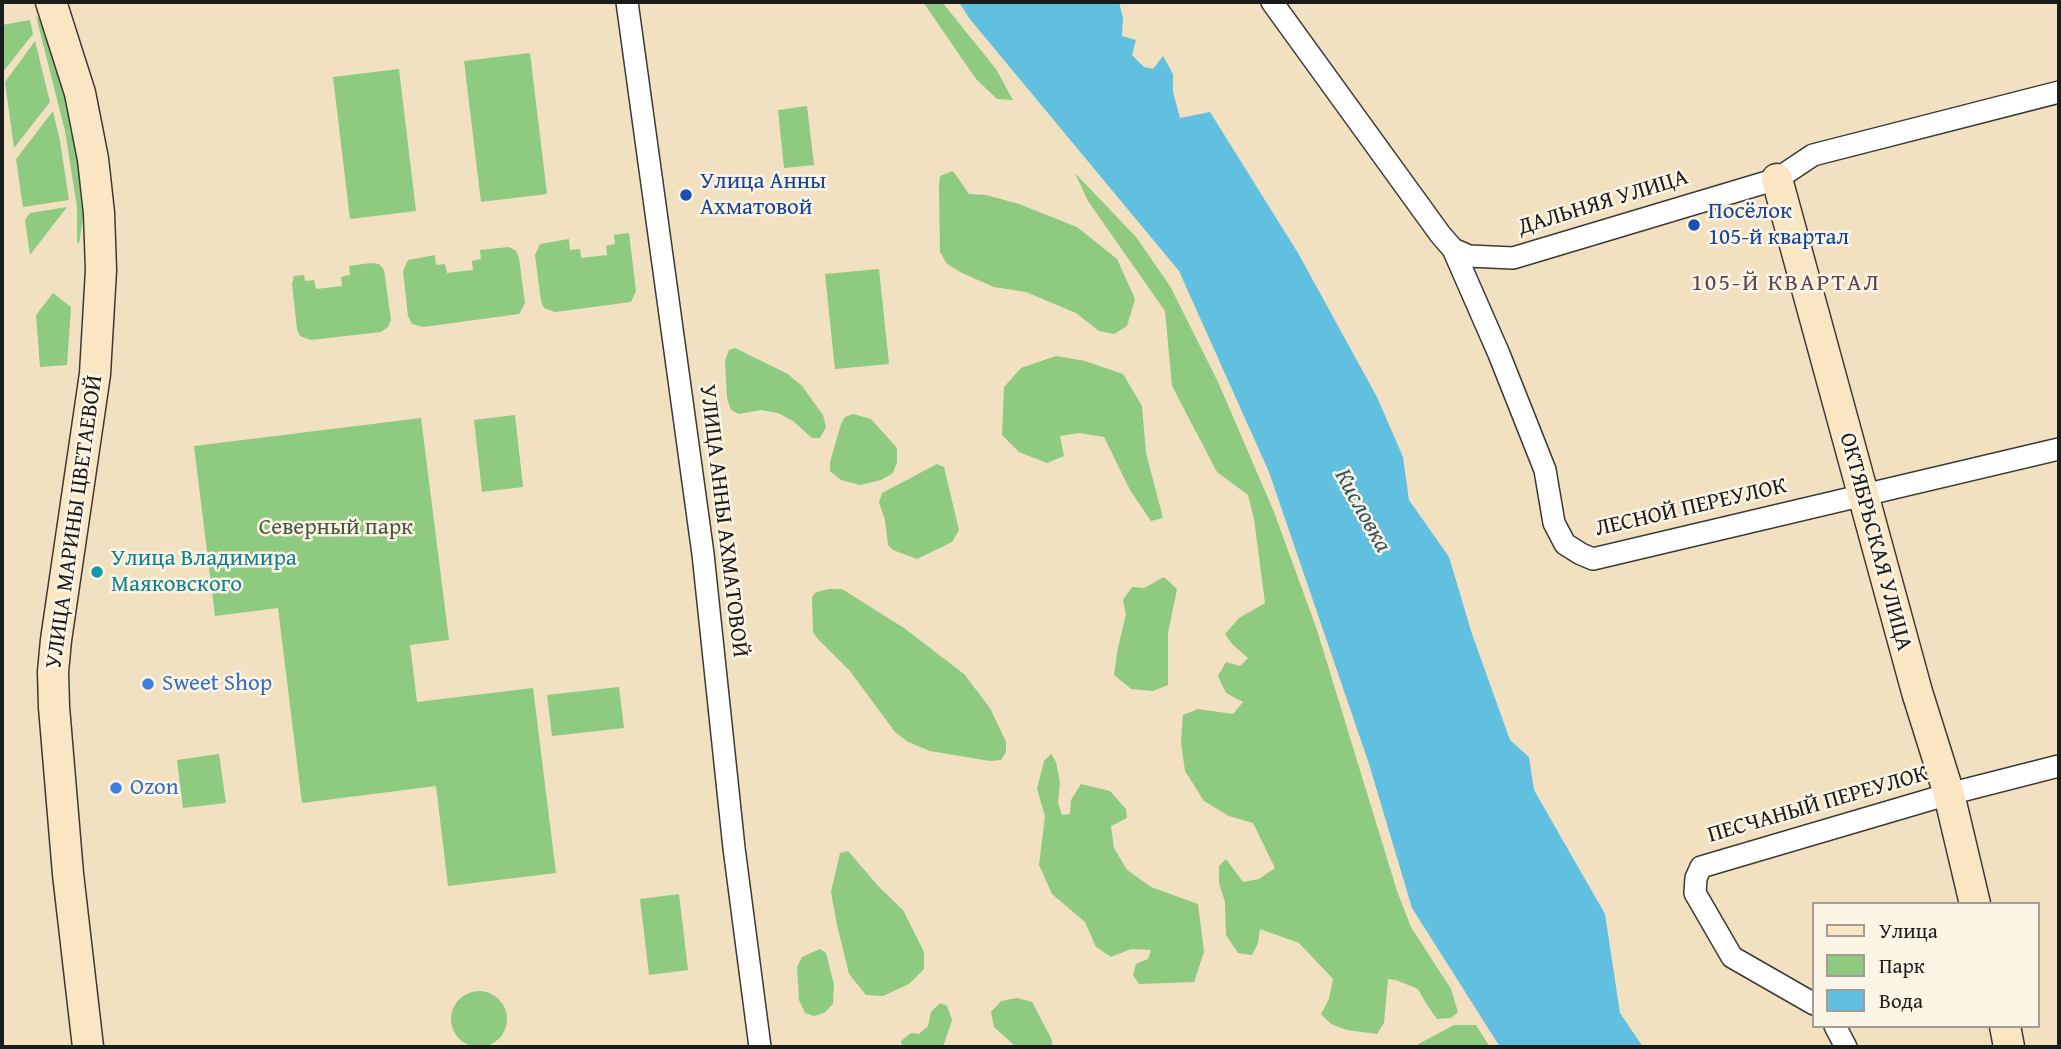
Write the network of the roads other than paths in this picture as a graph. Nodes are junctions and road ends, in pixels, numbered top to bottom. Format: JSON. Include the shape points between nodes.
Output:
{"nodes":[{"id":1,"x":51,"y":2,"type":"edge"},
{"id":2,"x":627,"y":2,"type":"edge"},
{"id":3,"x":1272,"y":2,"type":"edge"},
{"id":4,"x":2059,"y":92,"type":"edge"},
{"id":5,"x":1777,"y":179,"type":"junction"},
{"id":6,"x":1453,"y":248,"type":"junction"},
{"id":7,"x":2059,"y":449,"type":"edge"},
{"id":8,"x":1863,"y":496,"type":"junction"},
{"id":9,"x":2059,"y":766,"type":"edge"},
{"id":10,"x":1950,"y":794,"type":"junction"},
{"id":11,"x":1975,"y":902,"type":"edge"},
{"id":12,"x":1812,"y":1003,"type":"edge"},
{"id":13,"x":1836,"y":1028,"type":"edge"},
{"id":14,"x":2005,"y":1028,"type":"edge"},
{"id":15,"x":88,"y":1047,"type":"edge"},
{"id":16,"x":760,"y":1047,"type":"edge"},
{"id":17,"x":1846,"y":1047,"type":"edge"},
{"id":18,"x":2010,"y":1047,"type":"edge"}],
"edges":[{"from":1,"to":15,"type":"street","name":"УЛИЦА МАРИНЫ ЦВЕТАЕВОЙ","via":[[80,93],[99,213],[95,374],[53,672],[68,874]]},
{"from":2,"to":16,"type":"street","name":"УЛИЦА АННЫ АХМАТОВОЙ","via":[[708,586],[734,848]]},
{"from":3,"to":6,"type":"street"},
{"from":4,"to":5,"type":"street","name":"ДАЛЬНЯЯ УЛИЦА","via":[[1813,155]]},
{"from":5,"to":6,"type":"street","name":"ДАЛЬНЯЯ УЛИЦА","via":[[1513,258],[1469,256]]},
{"from":5,"to":8,"type":"street","name":"ОКТЯБРЬСКАЯ УЛИЦА"},
{"from":6,"to":8,"type":"street","name":"ЛЕСНОЙ ПЕРЕУЛОК","via":[[1545,470],[1554,523],[1565,544],[1581,554],[1593,559]]},
{"from":7,"to":8,"type":"street","name":"ЛЕСНОЙ ПЕРЕУЛОК"},
{"from":8,"to":10,"type":"street","name":"ОКТЯБРЬСКАЯ УЛИЦА"},
{"from":9,"to":10,"type":"street","name":"ПЕСЧАНЫЙ ПЕРЕУЛОК"},
{"from":10,"to":11,"type":"street","name":"ОКТЯБРЬСКАЯ УЛИЦА"},
{"from":10,"to":12,"type":"street","name":"ПЕСЧАНЫЙ ПЕРЕУЛОК","via":[[1701,867],[1695,893],[1732,957]]},
{"from":13,"to":17,"type":"street"},
{"from":14,"to":18,"type":"street"}]}
